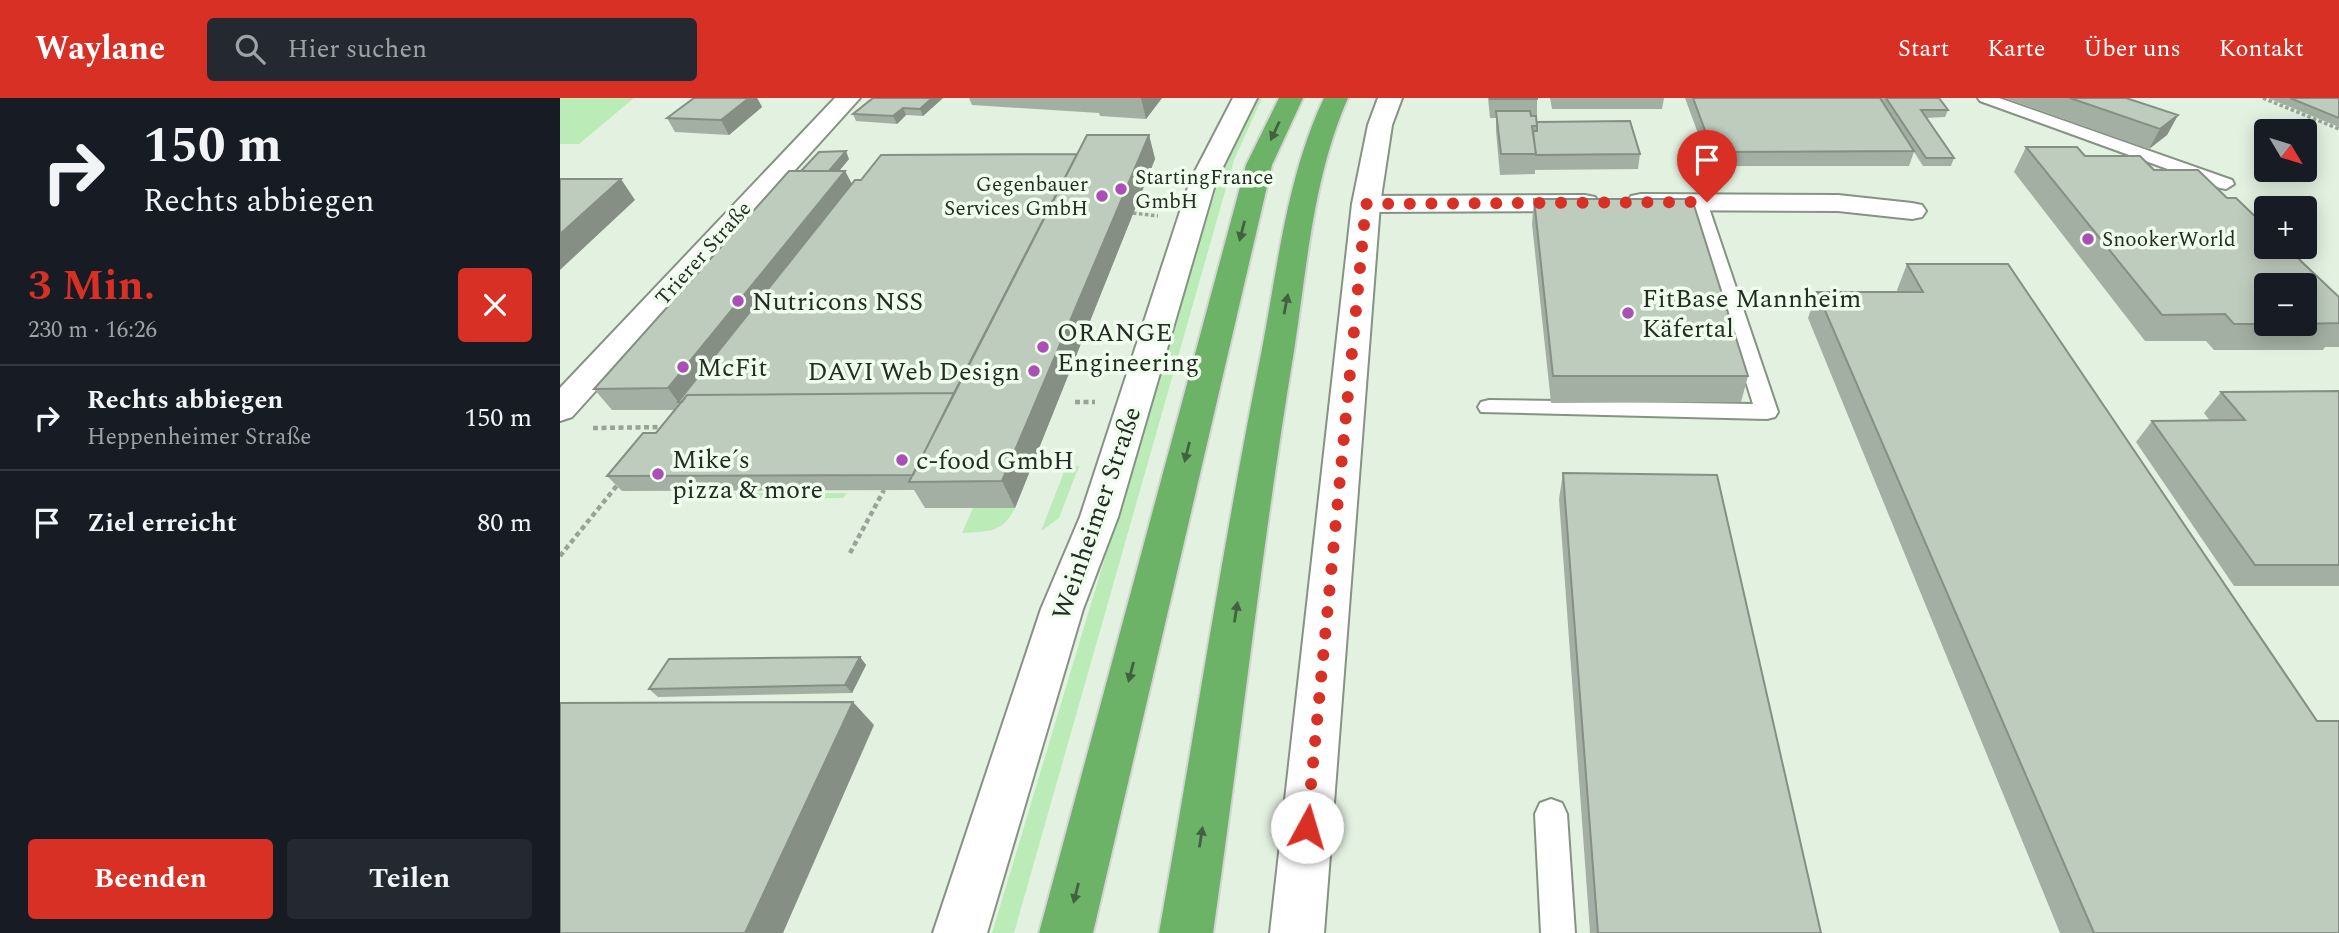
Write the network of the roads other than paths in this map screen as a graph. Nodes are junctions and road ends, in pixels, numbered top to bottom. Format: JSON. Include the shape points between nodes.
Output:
{"nodes":[{"id":1,"x":848,"y":98,"type":"edge"},
{"id":2,"x":1245,"y":98,"type":"edge"},
{"id":3,"x":1292,"y":98,"type":"edge"},
{"id":4,"x":1336,"y":98,"type":"edge"},
{"id":5,"x":1390,"y":98,"type":"edge"},
{"id":6,"x":1985,"y":98,"type":"edge"},
{"id":7,"x":2226,"y":184,"type":"dead end"},
{"id":8,"x":1698,"y":202,"type":"junction"},
{"id":9,"x":1366,"y":204,"type":"junction"},
{"id":10,"x":1912,"y":211,"type":"dead end"},
{"id":11,"x":1489,"y":407,"type":"dead end"},
{"id":12,"x":560,"y":409,"type":"edge"},
{"id":13,"x":1551,"y":814,"type":"dead end"},
{"id":14,"x":960,"y":933,"type":"edge"},
{"id":15,"x":1066,"y":933,"type":"edge"},
{"id":16,"x":1186,"y":933,"type":"edge"},
{"id":17,"x":1297,"y":933,"type":"edge"},
{"id":18,"x":1558,"y":933,"type":"edge"}],
"edges":[{"from":1,"to":12,"type":"street","name":"Trierer Straße"},
{"from":2,"to":14,"type":"street","name":"Weinheimer Straße","via":[[1203,181],[1099,517],[1062,609]]},
{"from":3,"to":15,"type":"highway","one_way":true,"via":[[1259,165]]},
{"from":16,"to":4,"type":"highway","one_way":true,"via":[[1273,371],[1309,181]]},
{"from":5,"to":9,"type":"street","via":[[1380,125]]},
{"from":6,"to":7,"type":"lane"},
{"from":8,"to":9,"type":"street"},
{"from":8,"to":10,"type":"street","via":[[1838,203]]},
{"from":8,"to":11,"type":"lane","via":[[1767,412]]},
{"from":9,"to":17,"type":"street"},
{"from":13,"to":18,"type":"lane"}]}
